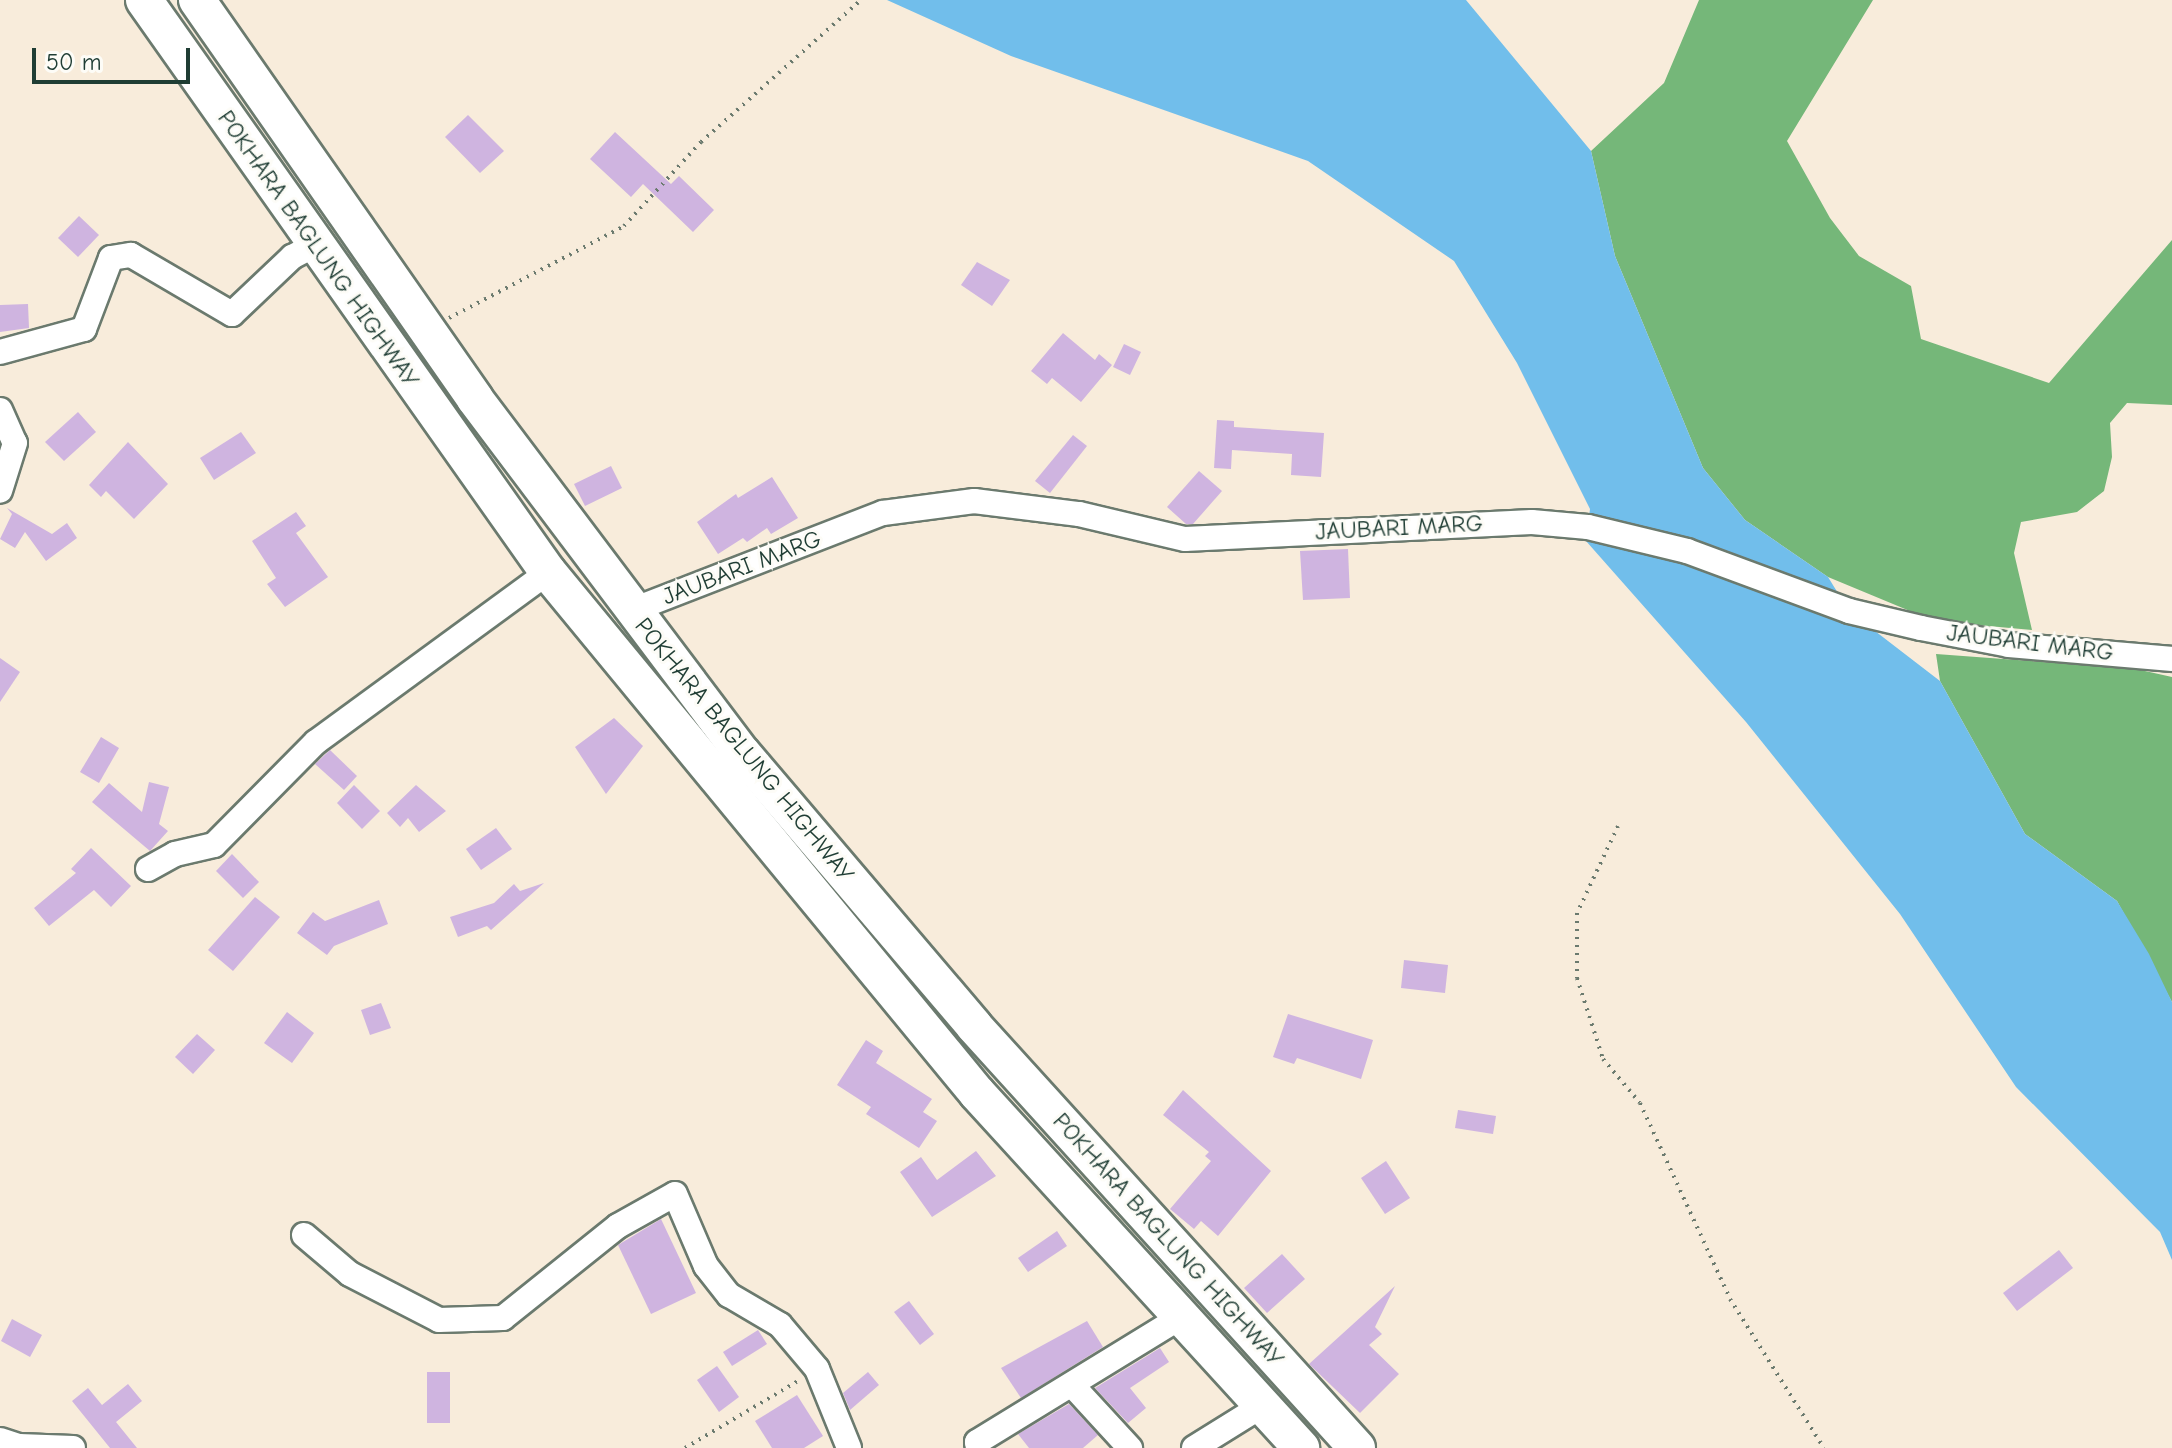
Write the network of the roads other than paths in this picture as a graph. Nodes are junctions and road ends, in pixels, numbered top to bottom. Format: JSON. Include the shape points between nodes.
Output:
{"nodes":[{"id":1,"x":144,"y":0,"type":"edge"},
{"id":2,"x":197,"y":0,"type":"edge"},
{"id":3,"x":315,"y":245,"type":"junction"},
{"id":4,"x":0,"y":352,"type":"edge"},
{"id":5,"x":0,"y":410,"type":"edge"},
{"id":6,"x":0,"y":491,"type":"edge"},
{"id":7,"x":548,"y":572,"type":"junction"},
{"id":8,"x":630,"y":611,"type":"junction"},
{"id":9,"x":2172,"y":659,"type":"edge"},
{"id":10,"x":148,"y":869,"type":"dead end"},
{"id":11,"x":304,"y":1235,"type":"dead end"},
{"id":12,"x":1183,"y":1316,"type":"junction"},
{"id":13,"x":1072,"y":1385,"type":"junction"},
{"id":14,"x":1263,"y":1405,"type":"junction"},
{"id":15,"x":0,"y":1440,"type":"edge"},
{"id":16,"x":974,"y":1446,"type":"edge"},
{"id":17,"x":73,"y":1448,"type":"edge"},
{"id":18,"x":849,"y":1448,"type":"edge"},
{"id":19,"x":1130,"y":1448,"type":"edge"},
{"id":20,"x":1194,"y":1448,"type":"edge"},
{"id":21,"x":1301,"y":1448,"type":"edge"},
{"id":22,"x":1357,"y":1448,"type":"edge"}],
"edges":[{"from":1,"to":3,"type":"highway","name":"POKHARA BAGLUNG HIGHWAY"},
{"from":2,"to":8,"type":"highway","name":"POKHARA BAGLUNG HIGHWAY","via":[[427,333]]},
{"from":3,"to":4,"type":"street","via":[[292,257],[232,314],[131,255],[111,258],[84,329]]},
{"from":3,"to":7,"type":"highway","name":"POKHARA BAGLUNG HIGHWAY"},
{"from":5,"to":6,"type":"street","via":[[15,443]]},
{"from":7,"to":10,"type":"street","via":[[316,742],[214,845],[175,854]]},
{"from":7,"to":12,"type":"highway","name":"POKHARA BAGLUNG HIGHWAY","via":[[968,1082]]},
{"from":8,"to":9,"type":"street","name":"JAUBARI MARG","via":[[883,513],[974,501],[1079,514],[1185,539],[1532,522],[1588,527],[1687,551],[1849,611],[1921,628],[2009,645]]},
{"from":8,"to":22,"type":"highway","name":"POKHARA BAGLUNG HIGHWAY","via":[[742,753],[974,1026]]},
{"from":11,"to":18,"type":"street","via":[[350,1274],[439,1320],[503,1318],[618,1226],[675,1194],[706,1266],[729,1295],[780,1325],[817,1369]]},
{"from":12,"to":13,"type":"street"},
{"from":12,"to":14,"type":"highway","name":"POKHARA BAGLUNG HIGHWAY"},
{"from":13,"to":16,"type":"street"},
{"from":13,"to":19,"type":"street"},
{"from":14,"to":20,"type":"street"},
{"from":14,"to":21,"type":"highway","name":"POKHARA BAGLUNG HIGHWAY"},
{"from":15,"to":17,"type":"street"}]}
